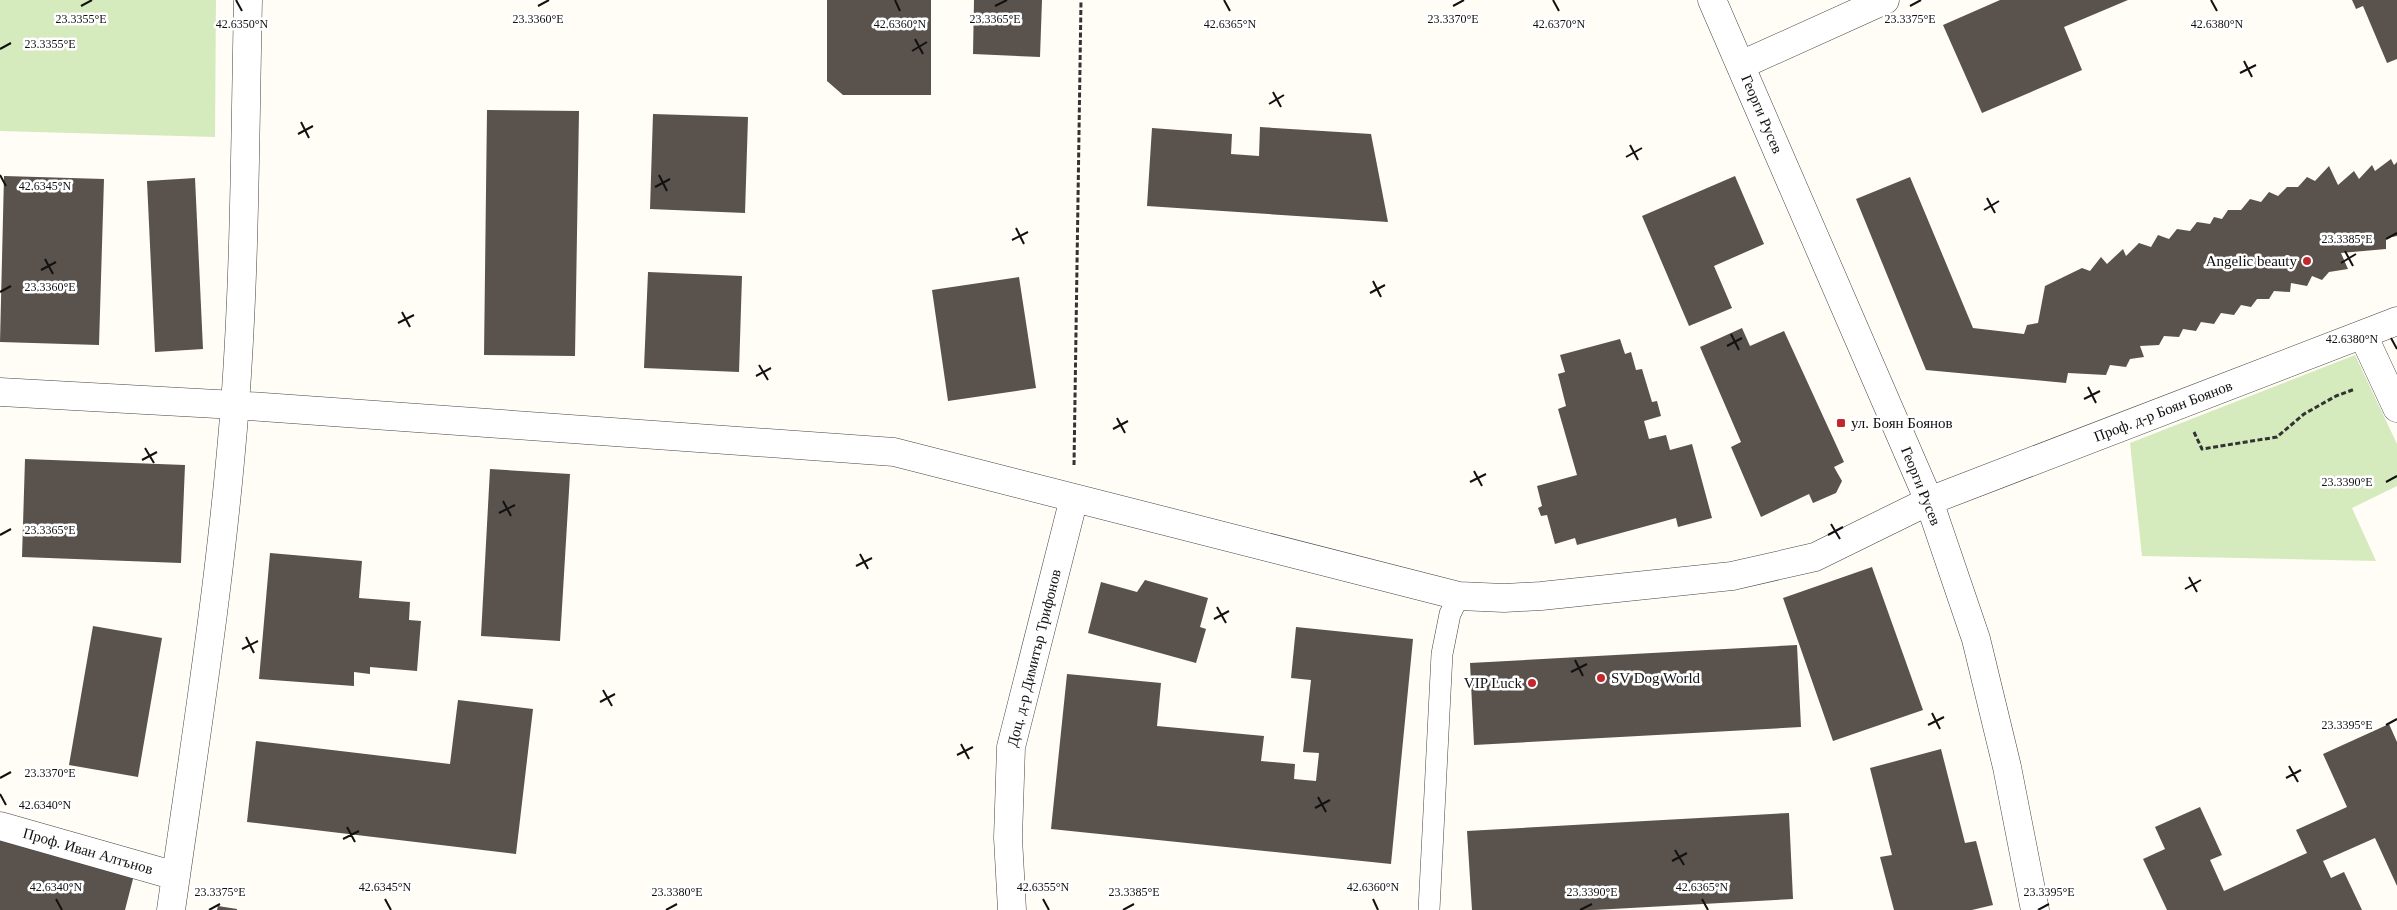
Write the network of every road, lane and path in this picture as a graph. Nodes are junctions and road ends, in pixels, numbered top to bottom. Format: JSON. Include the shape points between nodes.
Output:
{"nodes":[{"id":1,"x":248,"y":0,"type":"edge"},
{"id":2,"x":1081,"y":0,"type":"edge"},
{"id":3,"x":1712,"y":0,"type":"edge"},
{"id":4,"x":1884,"y":0,"type":"edge"},
{"id":5,"x":1741,"y":65,"type":"junction"},
{"id":6,"x":2397,"y":321,"type":"edge"},
{"id":7,"x":2363,"y":335,"type":"junction"},
{"id":8,"x":2383,"y":378,"type":"junction"},
{"id":9,"x":0,"y":392,"type":"edge"},
{"id":10,"x":235,"y":404,"type":"junction"},
{"id":11,"x":2182,"y":404,"type":"junction"},
{"id":12,"x":2397,"y":408,"type":"edge"},
{"id":13,"x":1074,"y":498,"type":"junction"},
{"id":14,"x":1929,"y":501,"type":"junction"},
{"id":15,"x":1459,"y":596,"type":"junction"},
{"id":16,"x":0,"y":826,"type":"edge"},
{"id":17,"x":176,"y":876,"type":"junction"},
{"id":18,"x":171,"y":910,"type":"edge"},
{"id":19,"x":1012,"y":910,"type":"edge"},
{"id":20,"x":1429,"y":910,"type":"edge"},
{"id":21,"x":2035,"y":910,"type":"edge"}],
"edges":[{"from":1,"to":10,"type":"street","via":[[244,228]]},
{"from":2,"to":13,"type":"path"},
{"from":3,"to":5,"type":"street","name":"Георги Русев"},
{"from":4,"to":5,"type":"street"},
{"from":5,"to":14,"type":"street","name":"Георги Русев"},
{"from":6,"to":7,"type":"street","name":"Проф. д-р Боян Боянов"},
{"from":7,"to":8,"type":"street"},
{"from":7,"to":11,"type":"street","name":"Проф. д-р Боян Боянов"},
{"from":8,"to":11,"type":"path","via":[[2336,396],[2304,414],[2277,437],[2252,442],[2202,448]]},
{"from":8,"to":12,"type":"street"},
{"from":9,"to":10,"type":"street","name":"Проф. д-р Боян Боянов"},
{"from":10,"to":13,"type":"street","name":"Проф. д-р Боян Боянов","via":[[894,452]]},
{"from":10,"to":17,"type":"street","via":[[212,629]]},
{"from":11,"to":14,"type":"street","name":"Проф. д-р Боян Боянов"},
{"from":13,"to":15,"type":"street","name":"Проф. д-р Боян Боянов"},
{"from":13,"to":19,"type":"street","name":"Доц. д-р Димитър Трифонов","via":[[1011,747],[1008,838]]},
{"from":14,"to":15,"type":"street","name":"Проф. д-р Боян Боянов","via":[[1815,557],[1748,574],[1540,596]]},
{"from":14,"to":21,"type":"street","name":"Георги Русев","via":[[1976,639],[2007,767]]},
{"from":15,"to":20,"type":"lane","via":[[1450,614],[1442,654]]},
{"from":16,"to":17,"type":"street","name":"Проф. Иван Алтънов"},
{"from":17,"to":18,"type":"street"}]}
